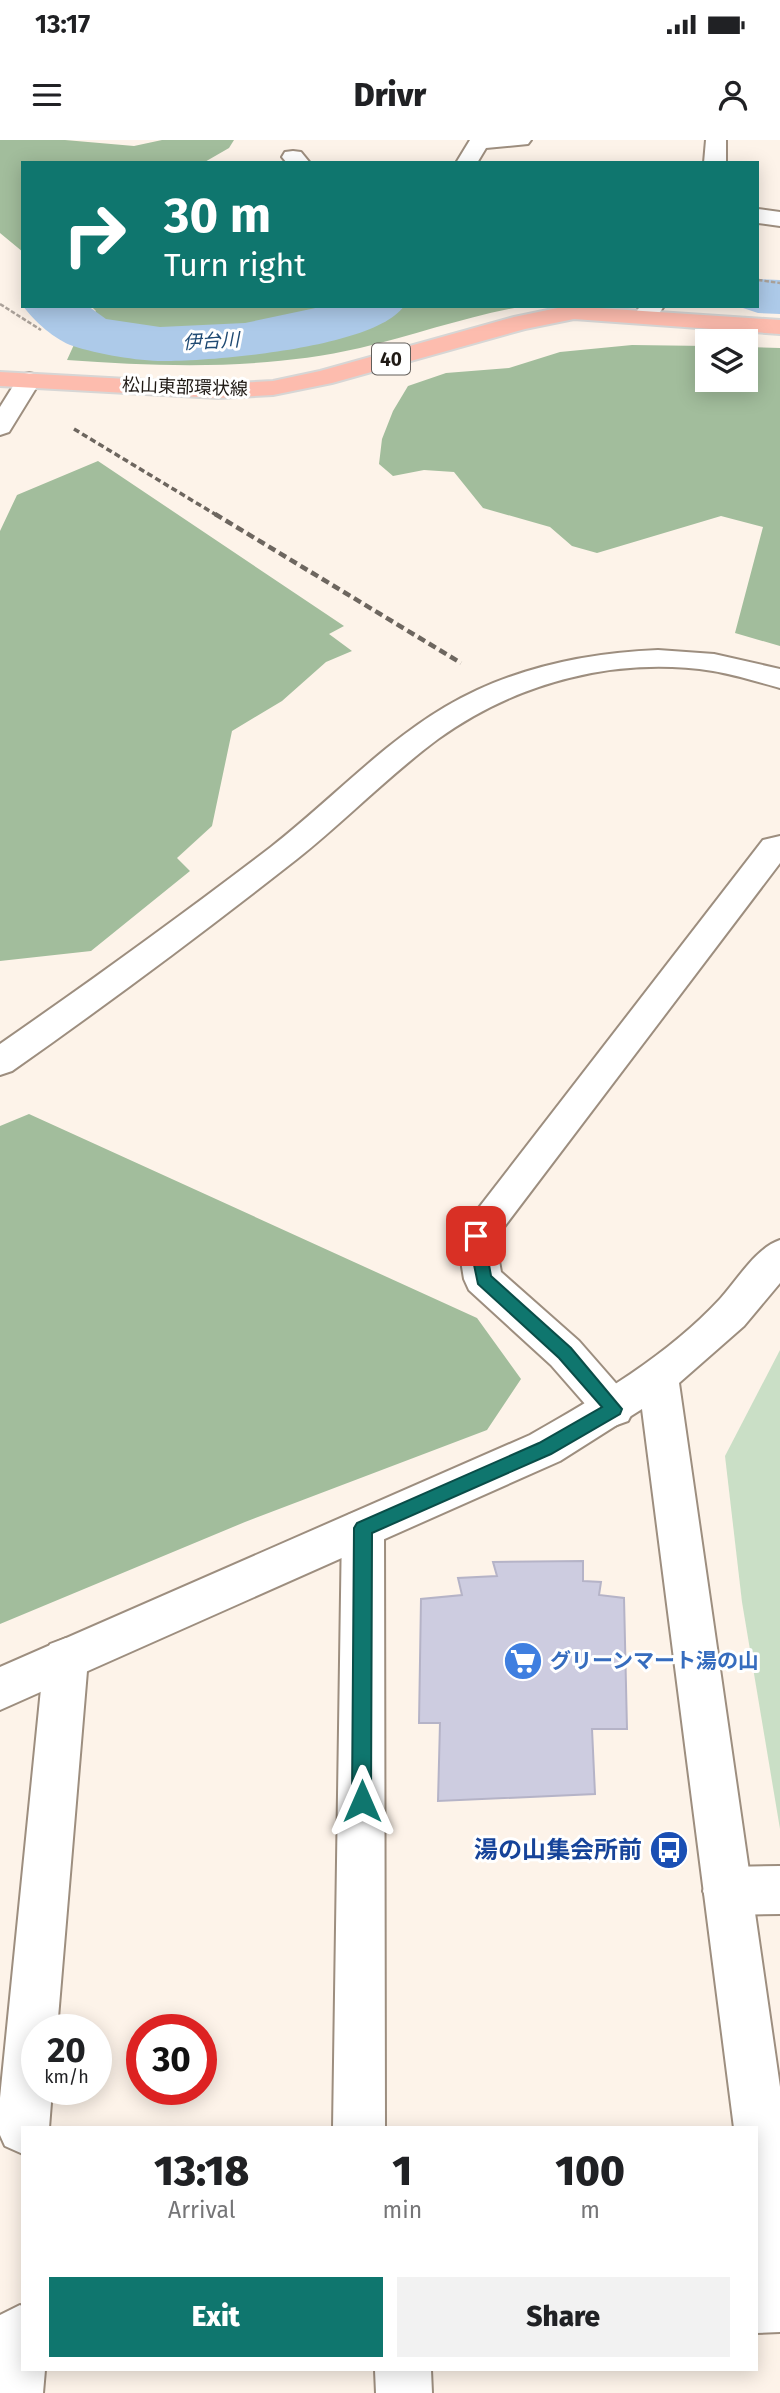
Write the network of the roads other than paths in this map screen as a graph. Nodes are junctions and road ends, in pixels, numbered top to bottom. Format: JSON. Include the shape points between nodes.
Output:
{"nodes":[{"id":1,"x":521,"y":140,"type":"edge"},
{"id":2,"x":716,"y":140,"type":"edge"},
{"id":3,"x":467,"y":161,"type":"edge"},
{"id":4,"x":715,"y":161,"type":"edge"},
{"id":5,"x":759,"y":216,"type":"edge"},
{"id":6,"x":780,"y":219,"type":"edge"},
{"id":7,"x":649,"y":311,"type":"edge"},
{"id":8,"x":780,"y":327,"type":"edge"},
{"id":9,"x":0,"y":379,"type":"edge"},
{"id":10,"x":29,"y":380,"type":"junction"},
{"id":11,"x":0,"y":427,"type":"edge"},
{"id":12,"x":780,"y":679,"type":"edge"},
{"id":13,"x":780,"y":847,"type":"edge"},
{"id":14,"x":0,"y":1062,"type":"edge"},
{"id":15,"x":780,"y":1255,"type":"edge"},
{"id":16,"x":658,"y":1379,"type":"junction"},
{"id":17,"x":614,"y":1409,"type":"junction"},
{"id":18,"x":363,"y":1528,"type":"junction"},
{"id":19,"x":66,"y":1660,"type":"junction"},
{"id":20,"x":0,"y":1689,"type":"edge"},
{"id":21,"x":780,"y":1890,"type":"edge"},
{"id":22,"x":727,"y":1891,"type":"junction"},
{"id":23,"x":23,"y":2126,"type":"edge"},
{"id":24,"x":359,"y":2126,"type":"edge"},
{"id":25,"x":780,"y":2276,"type":"edge"},
{"id":26,"x":780,"y":2305,"type":"edge"},
{"id":27,"x":758,"y":2306,"type":"edge"},
{"id":28,"x":14,"y":2333,"type":"edge"},
{"id":29,"x":403,"y":2371,"type":"edge"},
{"id":30,"x":15,"y":2393,"type":"edge"},
{"id":31,"x":404,"y":2393,"type":"edge"}],
"edges":[{"from":1,"to":3,"type":"street","via":[[479,142]]},
{"from":2,"to":4,"type":"street"},
{"from":5,"to":6,"type":"street"},
{"from":7,"to":8,"type":"main road","name":"松山東部環状線","number":"40"},
{"from":7,"to":10,"type":"main road","name":"松山東部環状線","number":"40","via":[[574,312],[522,322],[273,388],[218,391]]},
{"from":9,"to":10,"type":"main road","name":"松山東部環状線","number":"40"},
{"from":10,"to":11,"type":"street"},
{"from":12,"to":14,"type":"street","via":[[692,660],[631,660],[567,670],[478,701],[429,731],[276,859]]},
{"from":13,"to":17,"type":"street","via":[[774,848],[476,1236],[483,1279],[565,1353]]},
{"from":15,"to":16,"type":"street","via":[[754,1291],[708,1338]]},
{"from":16,"to":17,"type":"street"},
{"from":16,"to":22,"type":"street"},
{"from":17,"to":18,"type":"street","via":[[545,1448]]},
{"from":18,"to":19,"type":"street"},
{"from":18,"to":24,"type":"street"},
{"from":19,"to":20,"type":"street"},
{"from":19,"to":23,"type":"street"},
{"from":21,"to":22,"type":"street"},
{"from":22,"to":25,"type":"street"},
{"from":26,"to":27,"type":"street"},
{"from":28,"to":30,"type":"street"},
{"from":29,"to":31,"type":"street"}]}
